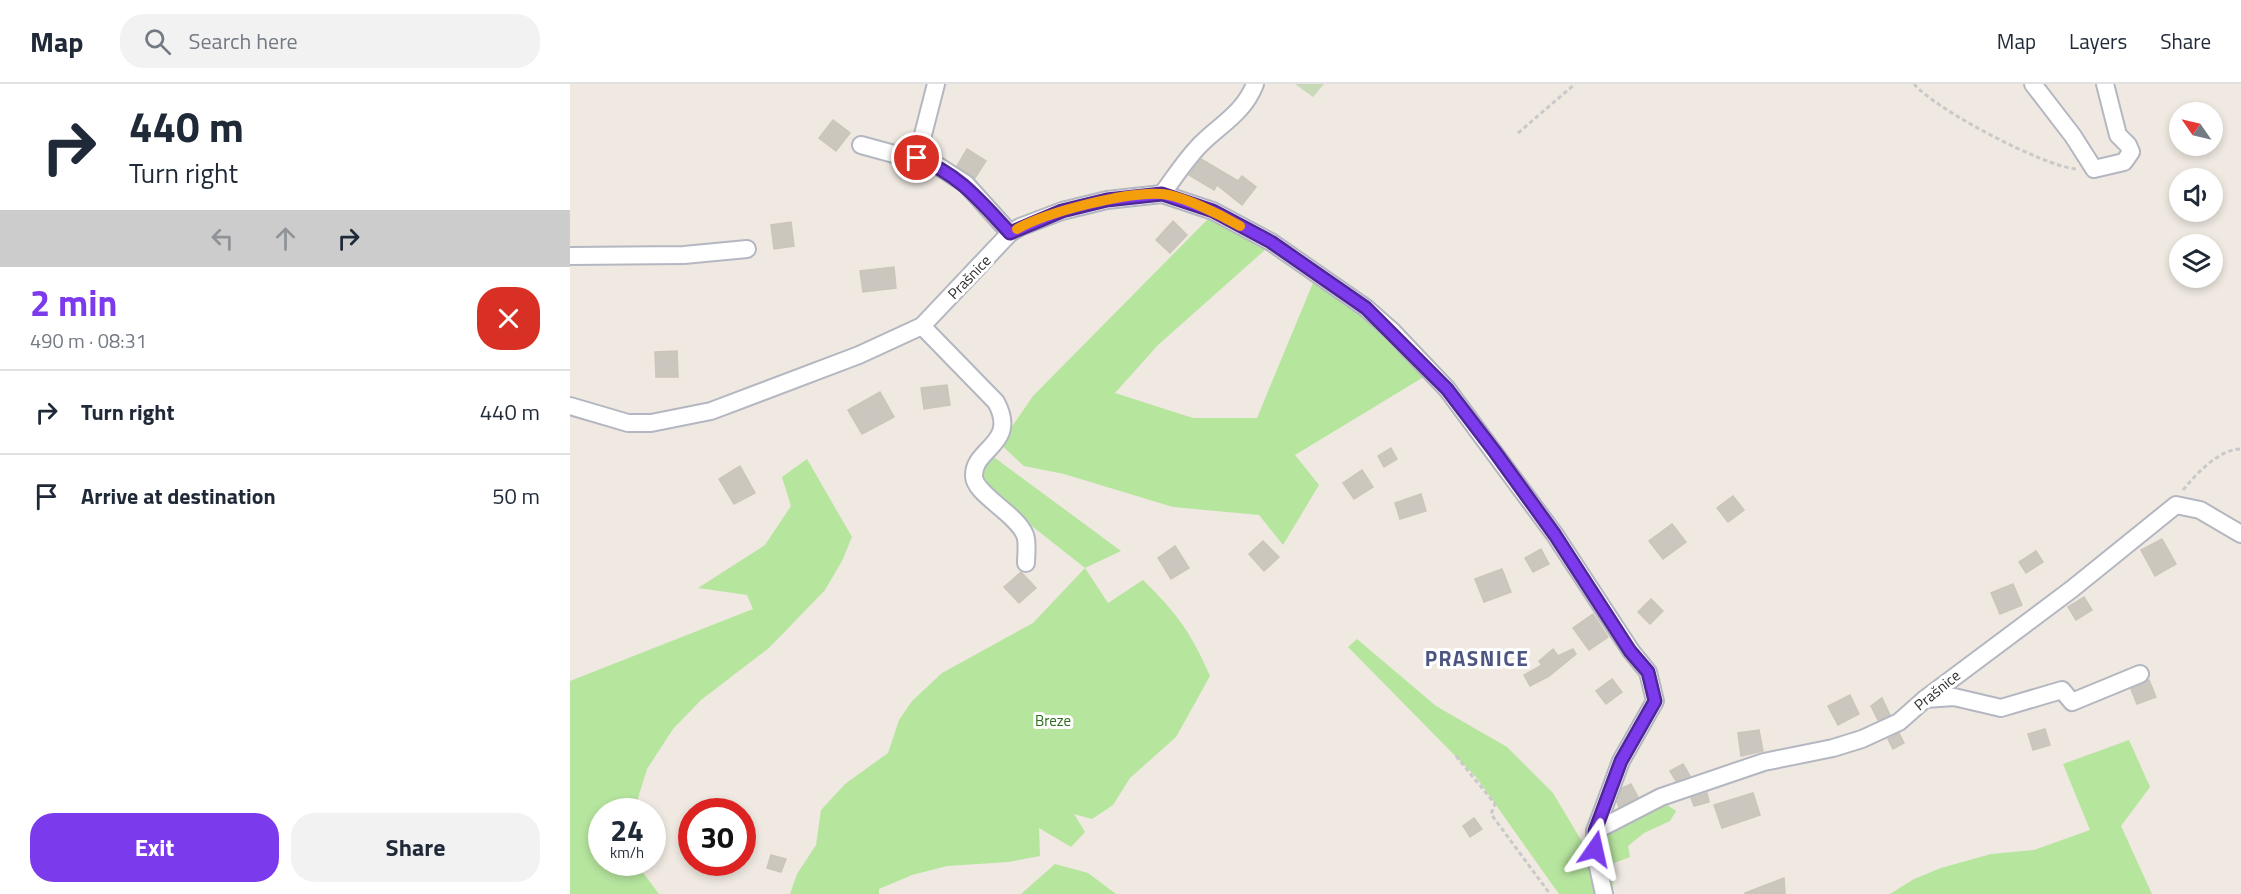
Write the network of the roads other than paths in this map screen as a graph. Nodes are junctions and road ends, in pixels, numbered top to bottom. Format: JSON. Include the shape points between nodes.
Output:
{"nodes":[{"id":1,"x":936,"y":84,"type":"edge"},
{"id":2,"x":1255,"y":84,"type":"edge"},
{"id":3,"x":2033,"y":84,"type":"edge"},
{"id":4,"x":2104,"y":84,"type":"edge"},
{"id":5,"x":861,"y":145,"type":"dead end"},
{"id":6,"x":917,"y":158,"type":"junction"},
{"id":7,"x":1162,"y":194,"type":"junction"},
{"id":8,"x":1010,"y":233,"type":"junction"},
{"id":9,"x":747,"y":249,"type":"dead end"},
{"id":10,"x":570,"y":256,"type":"edge"},
{"id":11,"x":922,"y":326,"type":"junction"},
{"id":12,"x":570,"y":406,"type":"edge"},
{"id":13,"x":2241,"y":534,"type":"edge"},
{"id":14,"x":1026,"y":563,"type":"dead end"},
{"id":15,"x":2140,"y":674,"type":"dead end"},
{"id":16,"x":1925,"y":699,"type":"junction"},
{"id":17,"x":1595,"y":831,"type":"junction"},
{"id":18,"x":1604,"y":894,"type":"edge"}],
"edges":[{"from":1,"to":6,"type":"street"},
{"from":2,"to":7,"type":"street","via":[[1237,113],[1202,143]]},
{"from":3,"to":4,"type":"street","via":[[2094,169],[2124,162],[2131,153],[2118,135]]},
{"from":5,"to":6,"type":"street"},
{"from":6,"to":8,"type":"street","via":[[966,184]]},
{"from":7,"to":8,"type":"street","name":"Prašnice","via":[[1107,200],[1062,211]]},
{"from":7,"to":17,"type":"street","name":"Prašnice","via":[[1213,211],[1271,242],[1366,308],[1447,389],[1555,535],[1630,651],[1648,672],[1655,701],[1621,761]]},
{"from":8,"to":11,"type":"street","name":"Prašnice"},
{"from":9,"to":10,"type":"street","via":[[684,255]]},
{"from":11,"to":12,"type":"street","name":"Prašnice","via":[[859,356],[711,411],[651,423],[628,423]]},
{"from":11,"to":14,"type":"street","via":[[1001,410],[1001,433],[996,444],[978,460],[973,479],[1025,536]]},
{"from":13,"to":16,"type":"street","name":"Prašnice","via":[[2200,510],[2176,505]]},
{"from":15,"to":16,"type":"street","via":[[2072,702],[2062,690],[2001,708],[1954,697]]},
{"from":16,"to":17,"type":"street","name":"Prašnice","via":[[1899,722],[1862,740],[1764,762],[1661,797]]},
{"from":17,"to":18,"type":"street","name":"Prašnice","via":[[1595,853]]}]}
